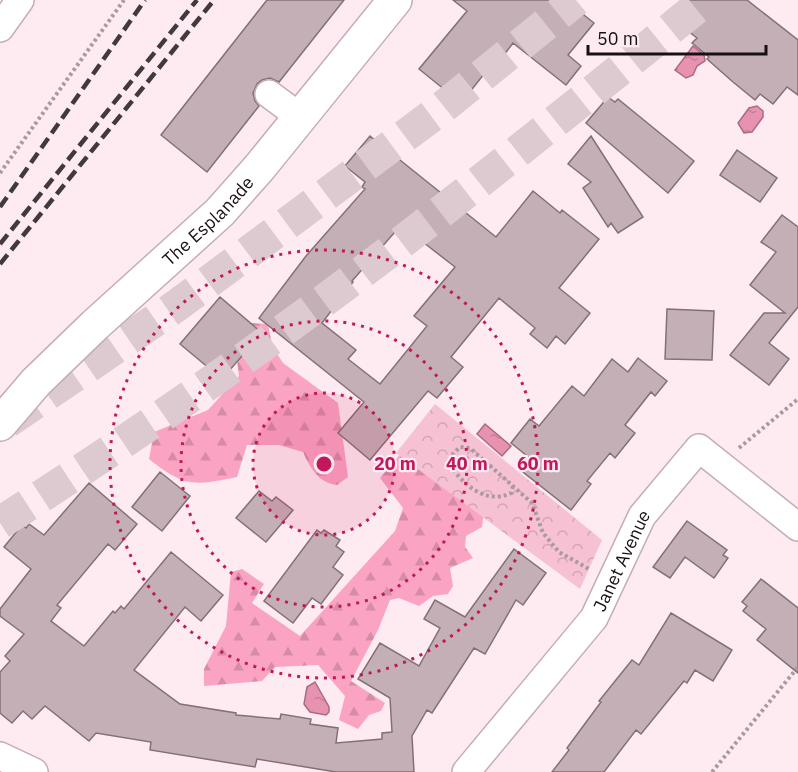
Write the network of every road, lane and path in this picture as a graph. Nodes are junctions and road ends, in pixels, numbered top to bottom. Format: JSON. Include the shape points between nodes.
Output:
{"nodes":[{"id":1,"x":20,"y":0,"type":"edge"},
{"id":2,"x":124,"y":0,"type":"edge"},
{"id":3,"x":395,"y":0,"type":"edge"},
{"id":4,"x":0,"y":28,"type":"edge"},
{"id":5,"x":269,"y":94,"type":"dead end"},
{"id":6,"x":300,"y":117,"type":"junction"},
{"id":7,"x":0,"y":173,"type":"edge"},
{"id":8,"x":798,"y":399,"type":"edge"},
{"id":9,"x":0,"y":424,"type":"edge"},
{"id":10,"x":720,"y":464,"type":"junction"},
{"id":11,"x":513,"y":486,"type":"junction"},
{"id":12,"x":798,"y":527,"type":"edge"},
{"id":13,"x":612,"y":578,"type":"junction"},
{"id":14,"x":798,"y":667,"type":"edge"},
{"id":15,"x":0,"y":756,"type":"edge"},
{"id":16,"x":34,"y":772,"type":"edge"},
{"id":17,"x":466,"y":772,"type":"edge"},
{"id":18,"x":712,"y":772,"type":"edge"}],
"edges":[{"from":1,"to":4,"type":"street"},
{"from":2,"to":7,"type":"path"},
{"from":3,"to":6,"type":"main road","name":"The Esplanade"},
{"from":5,"to":6,"type":"street"},
{"from":6,"to":9,"type":"main road","name":"The Esplanade","via":[[220,212],[95,325],[36,382]]},
{"from":8,"to":10,"type":"path"},
{"from":10,"to":12,"type":"street","name":"Janet Avenue"},
{"from":10,"to":13,"type":"street","name":"Janet Avenue","via":[[699,448],[642,516]]},
{"from":11,"to":11,"type":"path","via":[[470,448],[460,447],[453,454],[451,466],[468,486],[485,495],[503,497],[511,493]]},
{"from":11,"to":13,"type":"path","via":[[532,503],[543,533],[559,552]]},
{"from":13,"to":17,"type":"street","name":"Janet Avenue","via":[[594,618]]},
{"from":14,"to":18,"type":"path"},
{"from":15,"to":16,"type":"street"}]}
